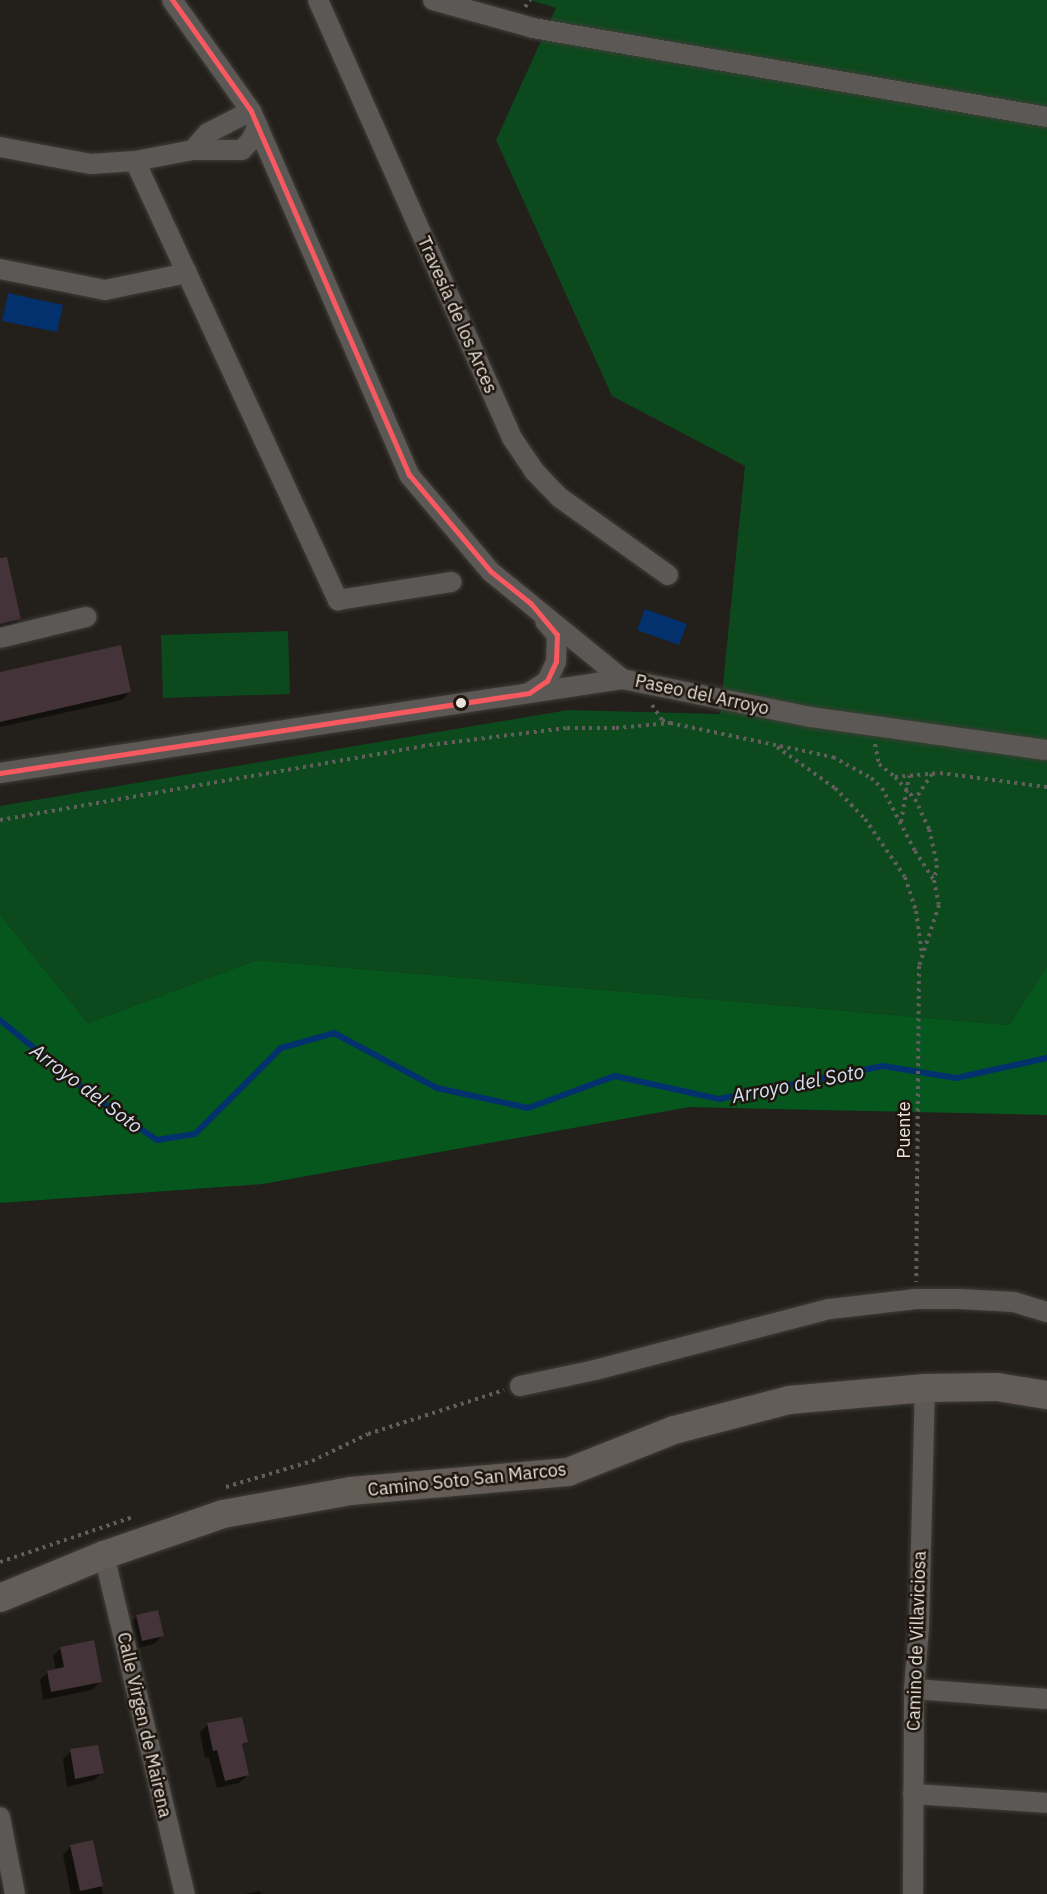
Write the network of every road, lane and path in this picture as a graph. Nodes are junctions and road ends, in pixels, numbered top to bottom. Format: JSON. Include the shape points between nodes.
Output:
{"nodes":[{"id":1,"x":172,"y":0,"type":"edge"},
{"id":2,"x":318,"y":0,"type":"edge"},
{"id":3,"x":433,"y":0,"type":"edge"},
{"id":4,"x":1047,"y":117,"type":"edge"},
{"id":5,"x":254,"y":118,"type":"junction"},
{"id":6,"x":0,"y":147,"type":"edge"},
{"id":7,"x":193,"y":150,"type":"junction"},
{"id":8,"x":135,"y":161,"type":"junction"},
{"id":9,"x":0,"y":269,"type":"edge"},
{"id":10,"x":187,"y":273,"type":"junction"},
{"id":11,"x":668,"y":575,"type":"dead end"},
{"id":12,"x":452,"y":582,"type":"dead end"},
{"id":13,"x":531,"y":604,"type":"junction"},
{"id":14,"x":86,"y":617,"type":"dead end"},
{"id":15,"x":0,"y":638,"type":"edge"},
{"id":16,"x":622,"y":679,"type":"junction"},
{"id":17,"x":529,"y":693,"type":"junction"},
{"id":18,"x":647,"y":699,"type":"dead end"},
{"id":19,"x":670,"y":723,"type":"junction"},
{"id":20,"x":873,"y":725,"type":"junction"},
{"id":21,"x":774,"y":745,"type":"junction"},
{"id":22,"x":1047,"y":750,"type":"edge"},
{"id":23,"x":0,"y":773,"type":"edge"},
{"id":24,"x":933,"y":774,"type":"junction"},
{"id":25,"x":909,"y":776,"type":"junction"},
{"id":26,"x":895,"y":777,"type":"junction"},
{"id":27,"x":1047,"y":787,"type":"edge"},
{"id":28,"x":907,"y":792,"type":"junction"},
{"id":29,"x":915,"y":799,"type":"junction"},
{"id":30,"x":0,"y":820,"type":"edge"},
{"id":31,"x":901,"y":823,"type":"junction"},
{"id":32,"x":934,"y":880,"type":"junction"},
{"id":33,"x":922,"y":956,"type":"junction"},
{"id":34,"x":916,"y":1283,"type":"dead end"},
{"id":35,"x":1047,"y":1312,"type":"edge"},
{"id":36,"x":520,"y":1386,"type":"joint"},
{"id":37,"x":925,"y":1388,"type":"junction"},
{"id":38,"x":1047,"y":1395,"type":"edge"},
{"id":39,"x":220,"y":1489,"type":"dead end"},
{"id":40,"x":144,"y":1514,"type":"dead end"},
{"id":41,"x":104,"y":1556,"type":"junction"},
{"id":42,"x":0,"y":1562,"type":"edge"},
{"id":43,"x":0,"y":1598,"type":"edge"},
{"id":44,"x":914,"y":1689,"type":"junction"},
{"id":45,"x":1047,"y":1699,"type":"edge"},
{"id":46,"x":914,"y":1794,"type":"junction"},
{"id":47,"x":1047,"y":1803,"type":"edge"},
{"id":48,"x":0,"y":1817,"type":"edge"},
{"id":49,"x":15,"y":1894,"type":"edge"},
{"id":50,"x":185,"y":1894,"type":"edge"},
{"id":51,"x":913,"y":1894,"type":"edge"}],
"edges":[{"from":1,"to":5,"type":"street"},
{"from":2,"to":11,"type":"street","name":"Travesía de los Arces","via":[[512,438],[534,471],[560,497]]},
{"from":3,"to":4,"type":"street","via":[[533,28]]},
{"from":5,"to":7,"type":"street","via":[[208,133]]},
{"from":5,"to":7,"type":"street","via":[[251,140],[242,150]]},
{"from":5,"to":13,"type":"street","via":[[409,475],[491,572]]},
{"from":6,"to":8,"type":"street","via":[[91,164]]},
{"from":7,"to":8,"type":"street"},
{"from":8,"to":10,"type":"street"},
{"from":9,"to":10,"type":"street","via":[[105,290]]},
{"from":10,"to":12,"type":"street","via":[[338,600]]},
{"from":13,"to":16,"type":"street"},
{"from":13,"to":17,"type":"street","via":[[557,635],[556,662],[547,681]]},
{"from":14,"to":15,"type":"street"},
{"from":16,"to":17,"type":"street","name":"Paseo del Arroyo"},
{"from":16,"to":20,"type":"street","name":"Paseo del Arroyo","via":[[811,717]]},
{"from":17,"to":23,"type":"street","name":"Paseo del Arroyo"},
{"from":18,"to":19,"type":"path","via":[[662,720]]},
{"from":19,"to":21,"type":"path"},
{"from":19,"to":30,"type":"path","via":[[616,729],[567,728],[422,746]]},
{"from":20,"to":22,"type":"street","name":"Paseo del Arroyo"},
{"from":20,"to":26,"type":"path","via":[[875,754],[885,772]]},
{"from":21,"to":31,"type":"path","via":[[833,757],[871,778],[882,788]]},
{"from":21,"to":33,"type":"path","via":[[835,788],[871,828],[905,877],[916,911]]},
{"from":24,"to":25,"type":"path"},
{"from":24,"to":27,"type":"path"},
{"from":24,"to":29,"type":"path"},
{"from":25,"to":26,"type":"path"},
{"from":25,"to":28,"type":"path"},
{"from":26,"to":28,"type":"path"},
{"from":28,"to":29,"type":"path"},
{"from":28,"to":31,"type":"path"},
{"from":29,"to":32,"type":"path","name":"Puente","via":[[929,828],[937,865]]},
{"from":31,"to":32,"type":"path"},
{"from":32,"to":33,"type":"path","name":"Puente","via":[[939,905]]},
{"from":33,"to":34,"type":"path","name":"Puente"},
{"from":35,"to":36,"type":"street","via":[[1014,1302],[960,1299],[916,1299],[830,1309]]},
{"from":36,"to":39,"type":"path","via":[[379,1430],[312,1461]]},
{"from":37,"to":38,"type":"street","name":"Camino Soto San Marcos","via":[[997,1387]]},
{"from":37,"to":41,"type":"street","name":"Camino Soto San Marcos","via":[[789,1400],[674,1430],[567,1472],[351,1491],[223,1514]]},
{"from":37,"to":44,"type":"street","name":"Camino de Villaviciosa"},
{"from":40,"to":42,"type":"path"},
{"from":41,"to":43,"type":"street","name":"Camino Soto San Marcos"},
{"from":41,"to":50,"type":"street","name":"Calle Virgen de Mairena"},
{"from":44,"to":45,"type":"street"},
{"from":44,"to":46,"type":"street","name":"Camino de Villaviciosa"},
{"from":46,"to":47,"type":"street"},
{"from":46,"to":51,"type":"street","name":"Camino de Villaviciosa"},
{"from":48,"to":49,"type":"street"}]}
